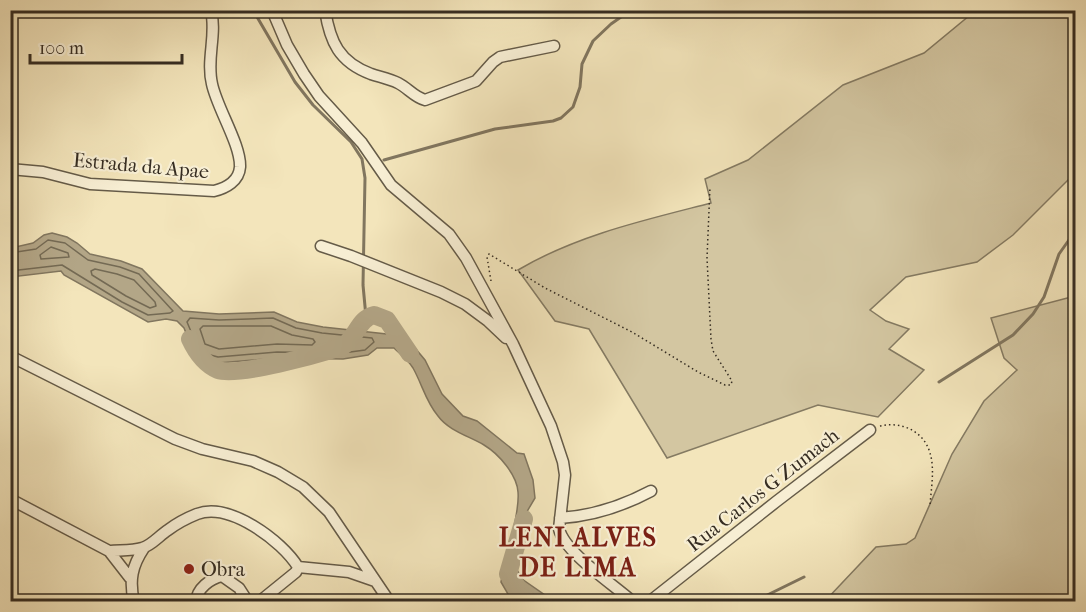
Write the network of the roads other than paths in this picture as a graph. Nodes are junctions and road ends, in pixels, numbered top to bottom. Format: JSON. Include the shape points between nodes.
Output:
{"nodes":[{"id":1,"x":211,"y":10,"type":"edge"},
{"id":2,"x":272,"y":10,"type":"edge"},
{"id":3,"x":325,"y":10,"type":"edge"},
{"id":4,"x":554,"y":46,"type":"dead end"},
{"id":5,"x":10,"y":169,"type":"edge"},
{"id":6,"x":321,"y":246,"type":"dead end"},
{"id":7,"x":513,"y":344,"type":"junction"},
{"id":8,"x":10,"y":356,"type":"edge"},
{"id":9,"x":870,"y":430,"type":"road end"},
{"id":10,"x":651,"y":491,"type":"dead end"},
{"id":11,"x":10,"y":499,"type":"edge"},
{"id":12,"x":560,"y":518,"type":"junction"},
{"id":13,"x":144,"y":548,"type":"junction"},
{"id":14,"x":109,"y":551,"type":"junction"},
{"id":15,"x":298,"y":567,"type":"junction"},
{"id":16,"x":130,"y":578,"type":"junction"},
{"id":17,"x":375,"y":581,"type":"junction"},
{"id":18,"x":389,"y":601,"type":"edge"},
{"id":19,"x":134,"y":602,"type":"edge"},
{"id":20,"x":196,"y":602,"type":"edge"},
{"id":21,"x":248,"y":602,"type":"edge"},
{"id":22,"x":259,"y":602,"type":"edge"},
{"id":23,"x":633,"y":602,"type":"edge"},
{"id":24,"x":649,"y":602,"type":"edge"}],
"edges":[{"from":1,"to":5,"type":"street","name":"Estrada da Apae","via":[[212,85],[239,159],[239,173],[229,185],[214,191],[108,185]]},
{"from":2,"to":7,"type":"street","via":[[287,45],[319,96],[362,143],[391,185],[449,234]]},
{"from":3,"to":4,"type":"street","via":[[333,43],[342,56],[369,74],[399,83],[425,100],[476,81],[500,57]]},
{"from":6,"to":7,"type":"street","via":[[465,304]]},
{"from":7,"to":12,"type":"street","via":[[563,462],[565,489]]},
{"from":8,"to":17,"type":"street","via":[[176,439],[253,461],[303,487],[329,512]]},
{"from":9,"to":24,"type":"street","name":"Rua Carlos G Zumach"},
{"from":10,"to":12,"type":"street","via":[[603,512]]},
{"from":11,"to":14,"type":"street"},
{"from":12,"to":23,"type":"street","via":[[561,536],[568,545]]},
{"from":13,"to":14,"type":"street"},
{"from":13,"to":15,"type":"street","via":[[199,513],[218,513],[260,530],[282,547]]},
{"from":13,"to":16,"type":"street"},
{"from":14,"to":16,"type":"street"},
{"from":15,"to":17,"type":"street","via":[[349,573]]},
{"from":15,"to":22,"type":"street"},
{"from":16,"to":19,"type":"street"},
{"from":17,"to":18,"type":"street"},
{"from":20,"to":21,"type":"street","via":[[208,582],[222,576],[239,588]]}]}
